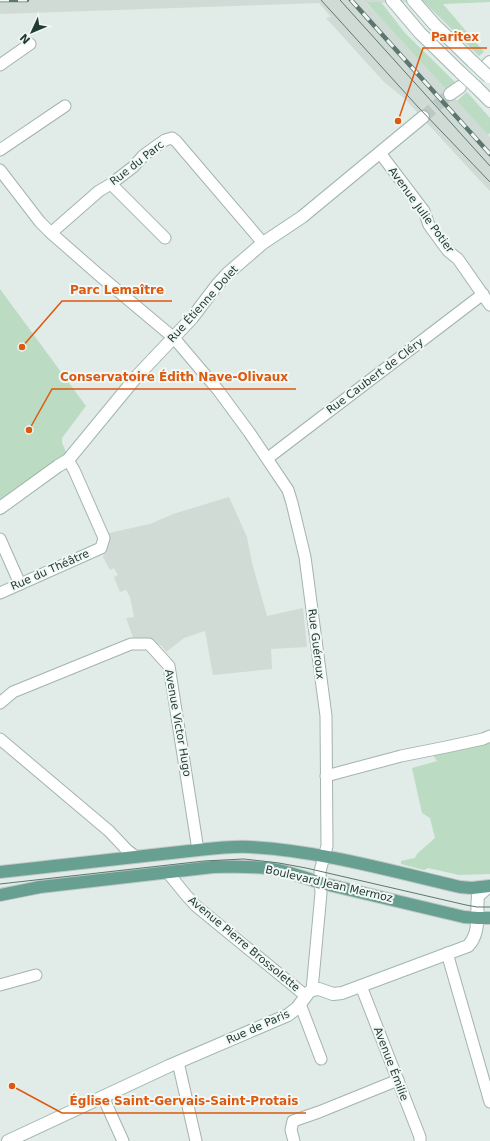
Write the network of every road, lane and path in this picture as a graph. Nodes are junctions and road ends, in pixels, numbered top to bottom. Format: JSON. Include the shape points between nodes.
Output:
{"nodes":[{"id":1,"x":392,"y":0,"type":"edge"},
{"id":2,"x":413,"y":0,"type":"edge"},
{"id":3,"x":30,"y":44,"type":"dead end"},
{"id":4,"x":0,"y":65,"type":"edge"},
{"id":5,"x":486,"y":69,"type":"edge"},
{"id":6,"x":490,"y":101,"type":"edge"},
{"id":7,"x":65,"y":106,"type":"dead end"},
{"id":8,"x":423,"y":117,"type":"tunnel mouth"},
{"id":9,"x":0,"y":150,"type":"edge"},
{"id":10,"x":380,"y":153,"type":"junction"},
{"id":11,"x":0,"y":170,"type":"edge"},
{"id":12,"x":111,"y":184,"type":"junction"},
{"id":13,"x":51,"y":233,"type":"junction"},
{"id":14,"x":164,"y":238,"type":"dead end"},
{"id":15,"x":263,"y":243,"type":"junction"},
{"id":16,"x":483,"y":294,"type":"junction"},
{"id":17,"x":490,"y":305,"type":"edge"},
{"id":18,"x":174,"y":338,"type":"junction"},
{"id":19,"x":268,"y":458,"type":"junction"},
{"id":20,"x":68,"y":460,"type":"junction"},
{"id":21,"x":0,"y":508,"type":"edge"},
{"id":22,"x":0,"y":539,"type":"edge"},
{"id":23,"x":20,"y":584,"type":"junction"},
{"id":24,"x":0,"y":593,"type":"edge"},
{"id":25,"x":0,"y":703,"type":"edge"},
{"id":26,"x":488,"y":737,"type":"edge"},
{"id":27,"x":0,"y":739,"type":"edge"},
{"id":28,"x":326,"y":776,"type":"junction"},
{"id":29,"x":198,"y":850,"type":"junction"},
{"id":30,"x":324,"y":856,"type":"junction"},
{"id":31,"x":136,"y":857,"type":"junction"},
{"id":32,"x":0,"y":872,"type":"edge"},
{"id":33,"x":168,"y":873,"type":"junction"},
{"id":34,"x":321,"y":883,"type":"junction"},
{"id":35,"x":489,"y":886,"type":"edge"},
{"id":36,"x":0,"y":895,"type":"edge"},
{"id":37,"x":484,"y":918,"type":"edge"},
{"id":38,"x":447,"y":953,"type":"junction"},
{"id":39,"x":36,"y":975,"type":"dead end"},
{"id":40,"x":0,"y":985,"type":"edge"},
{"id":41,"x":361,"y":986,"type":"junction"},
{"id":42,"x":306,"y":997,"type":"junction"},
{"id":43,"x":321,"y":1059,"type":"dead end"},
{"id":44,"x":178,"y":1062,"type":"junction"},
{"id":45,"x":398,"y":1080,"type":"junction"},
{"id":46,"x":103,"y":1097,"type":"junction"},
{"id":47,"x":490,"y":1102,"type":"edge"},
{"id":48,"x":8,"y":1141,"type":"edge"},
{"id":49,"x":123,"y":1141,"type":"edge"},
{"id":50,"x":196,"y":1141,"type":"edge"},
{"id":51,"x":294,"y":1141,"type":"edge"},
{"id":52,"x":420,"y":1141,"type":"edge"}],
"edges":[{"from":1,"to":6,"type":"street","bridge":true,"via":[[420,33]]},
{"from":2,"to":5,"type":"street","via":[[445,35]]},
{"from":3,"to":4,"type":"street"},
{"from":7,"to":9,"type":"street"},
{"from":8,"to":10,"type":"street","name":"Rue Étienne Dolet"},
{"from":10,"to":15,"type":"street","name":"Rue Étienne Dolet","via":[[302,217]]},
{"from":10,"to":16,"type":"street","name":"Avenue Julie Potier","via":[[424,211],[429,225]]},
{"from":11,"to":13,"type":"street","name":"Rue Guéroux"},
{"from":12,"to":13,"type":"street","name":"Rue du Parc","via":[[99,191]]},
{"from":12,"to":14,"type":"street"},
{"from":12,"to":15,"type":"street","name":"Rue du Parc","via":[[144,155],[172,138]]},
{"from":13,"to":18,"type":"street","name":"Rue Guéroux"},
{"from":15,"to":18,"type":"street","name":"Rue Étienne Dolet","via":[[228,273]]},
{"from":16,"to":17,"type":"street","name":"Avenue Julie Potier"},
{"from":16,"to":19,"type":"street","name":"Rue Caubert de Cléry"},
{"from":18,"to":19,"type":"street","name":"Rue Guéroux","via":[[218,390]]},
{"from":18,"to":20,"type":"street","name":"Rue Étienne Dolet","via":[[138,374]]},
{"from":19,"to":28,"type":"street","name":"Rue Guéroux","via":[[288,490],[305,557],[326,716]]},
{"from":20,"to":21,"type":"street","name":"Rue Étienne Dolet"},
{"from":20,"to":23,"type":"street","name":"Rue du Théâtre","via":[[104,538],[101,548]]},
{"from":22,"to":23,"type":"street"},
{"from":23,"to":24,"type":"street","name":"Rue du Théâtre"},
{"from":25,"to":29,"type":"street","name":"Avenue Victor Hugo","via":[[13,692],[131,644],[149,644],[169,666]]},
{"from":26,"to":28,"type":"street"},
{"from":27,"to":31,"type":"street","via":[[109,830]]},
{"from":28,"to":30,"type":"street","name":"Rue Guéroux","via":[[327,846]]},
{"from":29,"to":30,"type":"main road","name":"Boulevard Jean Mermoz","via":[[249,847]]},
{"from":29,"to":31,"type":"main road","name":"Boulevard Jean Mermoz"},
{"from":30,"to":34,"type":"street","name":"Rue Guéroux","via":[[320,871]]},
{"from":30,"to":35,"type":"main road","name":"Boulevard Jean Mermoz","via":[[460,887]]},
{"from":31,"to":32,"type":"main road","name":"Boulevard Jean Mermoz"},
{"from":33,"to":34,"type":"main road","name":"Boulevard Jean Mermoz","via":[[241,866],[268,868]]},
{"from":33,"to":36,"type":"main road","name":"Boulevard Jean Mermoz","via":[[40,887]]},
{"from":33,"to":42,"type":"street","name":"Avenue Pierre Brossolette","via":[[196,906]]},
{"from":34,"to":37,"type":"main road","name":"Boulevard Jean Mermoz","via":[[464,916]]},
{"from":34,"to":42,"type":"street","name":"Rue Guéroux"},
{"from":35,"to":37,"type":"street","via":[[478,896]]},
{"from":37,"to":38,"type":"street","via":[[474,940],[468,946]]},
{"from":38,"to":41,"type":"street"},
{"from":38,"to":47,"type":"street"},
{"from":39,"to":40,"type":"street"},
{"from":41,"to":42,"type":"street","via":[[333,994],[319,989]]},
{"from":41,"to":45,"type":"street","name":"Avenue Émilie"},
{"from":42,"to":43,"type":"street"},
{"from":42,"to":44,"type":"street","name":"Rue de Paris","via":[[298,1008],[288,1015]]},
{"from":44,"to":46,"type":"street","name":"Rue de Paris"},
{"from":44,"to":50,"type":"street"},
{"from":45,"to":51,"type":"street","via":[[293,1121],[291,1130]]},
{"from":45,"to":52,"type":"street","name":"Avenue Émilie"},
{"from":46,"to":48,"type":"street","name":"Rue de Paris"},
{"from":46,"to":49,"type":"street"}]}
